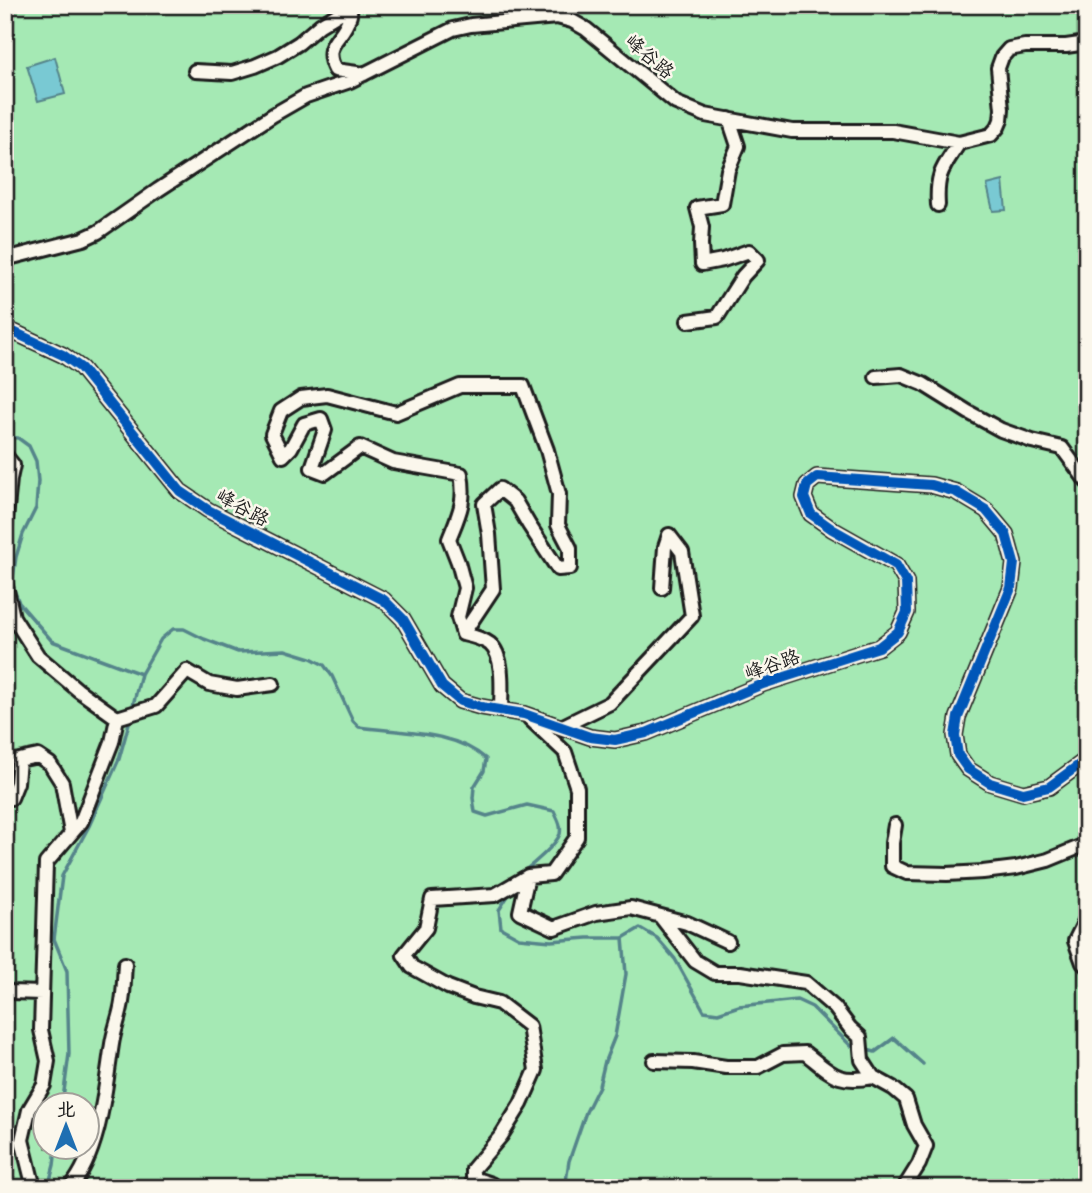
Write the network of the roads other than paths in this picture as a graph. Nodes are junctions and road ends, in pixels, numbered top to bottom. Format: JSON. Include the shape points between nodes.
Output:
{"nodes":[{"id":1,"x":350,"y":6,"type":"edge"},
{"id":2,"x":1087,"y":43,"type":"edge"},
{"id":3,"x":195,"y":71,"type":"dead end"},
{"id":4,"x":365,"y":74,"type":"junction"},
{"id":5,"x":729,"y":119,"type":"junction"},
{"id":6,"x":959,"y":143,"type":"junction"},
{"id":7,"x":938,"y":205,"type":"dead end"},
{"id":8,"x":5,"y":259,"type":"edge"},
{"id":9,"x":688,"y":321,"type":"dead end"},
{"id":10,"x":5,"y":328,"type":"edge"},
{"id":11,"x":876,"y":377,"type":"dead end"},
{"id":12,"x":5,"y":455,"type":"edge"},
{"id":13,"x":1087,"y":482,"type":"edge"},
{"id":14,"x":5,"y":528,"type":"edge"},
{"id":15,"x":5,"y":582,"type":"edge"},
{"id":16,"x":662,"y":588,"type":"dead end"},
{"id":17,"x":463,"y":634,"type":"junction"},
{"id":18,"x":273,"y":684,"type":"dead end"},
{"id":19,"x":501,"y":710,"type":"junction"},
{"id":20,"x":524,"y":714,"type":"junction"},
{"id":21,"x":120,"y":717,"type":"junction"},
{"id":22,"x":561,"y":727,"type":"junction"},
{"id":23,"x":1087,"y":759,"type":"edge"},
{"id":24,"x":12,"y":798,"type":"dead end"},
{"id":25,"x":895,"y":825,"type":"dead end"},
{"id":26,"x":71,"y":833,"type":"junction"},
{"id":27,"x":1087,"y":844,"type":"edge"},
{"id":28,"x":527,"y":876,"type":"junction"},
{"id":29,"x":660,"y":916,"type":"junction"},
{"id":30,"x":1087,"y":917,"type":"edge"},
{"id":31,"x":728,"y":942,"type":"dead end"},
{"id":32,"x":125,"y":964,"type":"dead end"},
{"id":33,"x":1087,"y":966,"type":"edge"},
{"id":34,"x":5,"y":989,"type":"edge"},
{"id":35,"x":42,"y":993,"type":"junction"},
{"id":36,"x":654,"y":1061,"type":"dead end"},
{"id":37,"x":873,"y":1077,"type":"junction"},
{"id":38,"x":34,"y":1188,"type":"edge"},
{"id":39,"x":70,"y":1188,"type":"edge"},
{"id":40,"x":492,"y":1188,"type":"edge"},
{"id":41,"x":904,"y":1188,"type":"edge"}],
"edges":[{"from":1,"to":3,"type":"street","via":[[299,43],[255,66],[232,73]]},
{"from":1,"to":4,"type":"street","via":[[350,18],[332,44],[330,60],[335,70]]},
{"from":2,"to":6,"type":"street","name":"峰谷路","via":[[1009,49],[998,68],[1002,120],[991,135]]},
{"from":4,"to":5,"type":"street","name":"峰谷路","via":[[453,29],[557,17],[586,29],[676,103]]},
{"from":4,"to":8,"type":"street","name":"峰谷路","via":[[306,96],[273,115],[98,232]]},
{"from":5,"to":6,"type":"street","name":"峰谷路","via":[[792,131],[892,131]]},
{"from":5,"to":9,"type":"street","via":[[738,146],[722,204],[697,208],[702,264],[749,251],[758,260],[717,317]]},
{"from":6,"to":7,"type":"street","via":[[939,173]]},
{"from":10,"to":19,"type":"street","name":"峰谷路","via":[[63,355],[81,369],[180,491],[208,510],[384,600],[403,619],[442,686],[460,701]]},
{"from":11,"to":13,"type":"street","via":[[901,375],[1001,430],[1062,448]]},
{"from":12,"to":14,"type":"street","via":[[13,465]]},
{"from":15,"to":21,"type":"street","via":[[13,617],[37,656]]},
{"from":16,"to":22,"type":"street","via":[[669,535],[682,552],[692,616],[610,703]]},
{"from":17,"to":17,"type":"street","via":[[457,617],[465,588],[449,539],[463,503],[461,474],[393,461],[360,447],[325,473],[312,468],[325,430],[321,419],[304,424],[283,456],[272,434],[281,411],[301,398],[327,395],[396,413],[460,386],[523,386],[559,494],[558,525],[570,548],[570,568],[558,569],[515,501],[500,489],[484,503],[493,589]]},
{"from":17,"to":19,"type":"street","via":[[492,645],[501,667]]},
{"from":18,"to":21,"type":"street","via":[[218,686],[187,671],[156,706]]},
{"from":19,"to":20,"type":"street","name":"峰谷路"},
{"from":20,"to":22,"type":"street","name":"峰谷路"},
{"from":20,"to":28,"type":"street","via":[[565,752],[577,788],[577,837],[551,874]]},
{"from":21,"to":26,"type":"street","via":[[81,822]]},
{"from":22,"to":23,"type":"street","name":"峰谷路","via":[[615,740],[646,733],[763,684],[878,647],[898,632],[907,612],[906,582],[896,565],[811,514],[804,497],[807,485],[817,477],[931,485],[956,492],[986,510],[1006,534],[1014,563],[1011,588],[958,717],[958,755],[968,769],[990,783],[1023,793],[1049,787]]},
{"from":24,"to":26,"type":"street","via":[[19,760],[37,756],[50,764],[62,783]]},
{"from":25,"to":27,"type":"street","via":[[892,866],[907,873],[1016,868]]},
{"from":26,"to":35,"type":"street","via":[[46,863]]},
{"from":28,"to":29,"type":"street","via":[[520,912],[554,928],[596,913],[631,908]]},
{"from":28,"to":40,"type":"street","via":[[495,895],[432,900],[426,928],[404,955],[412,967],[449,987],[499,1003],[529,1026],[536,1070],[501,1136],[473,1168],[473,1178]]},
{"from":29,"to":31,"type":"street"},
{"from":29,"to":37,"type":"street","via":[[695,961],[715,973],[806,983],[860,1037],[862,1060]]},
{"from":30,"to":33,"type":"street","via":[[1075,941]]},
{"from":32,"to":39,"type":"street","via":[[122,1004],[98,1126],[80,1176]]},
{"from":34,"to":35,"type":"street"},
{"from":35,"to":38,"type":"street","via":[[41,1030],[48,1061],[44,1085],[29,1110],[22,1140]]},
{"from":36,"to":37,"type":"street","via":[[758,1067],[783,1055],[805,1053],[838,1078]]},
{"from":37,"to":41,"type":"street","via":[[906,1099],[926,1146]]}]}
